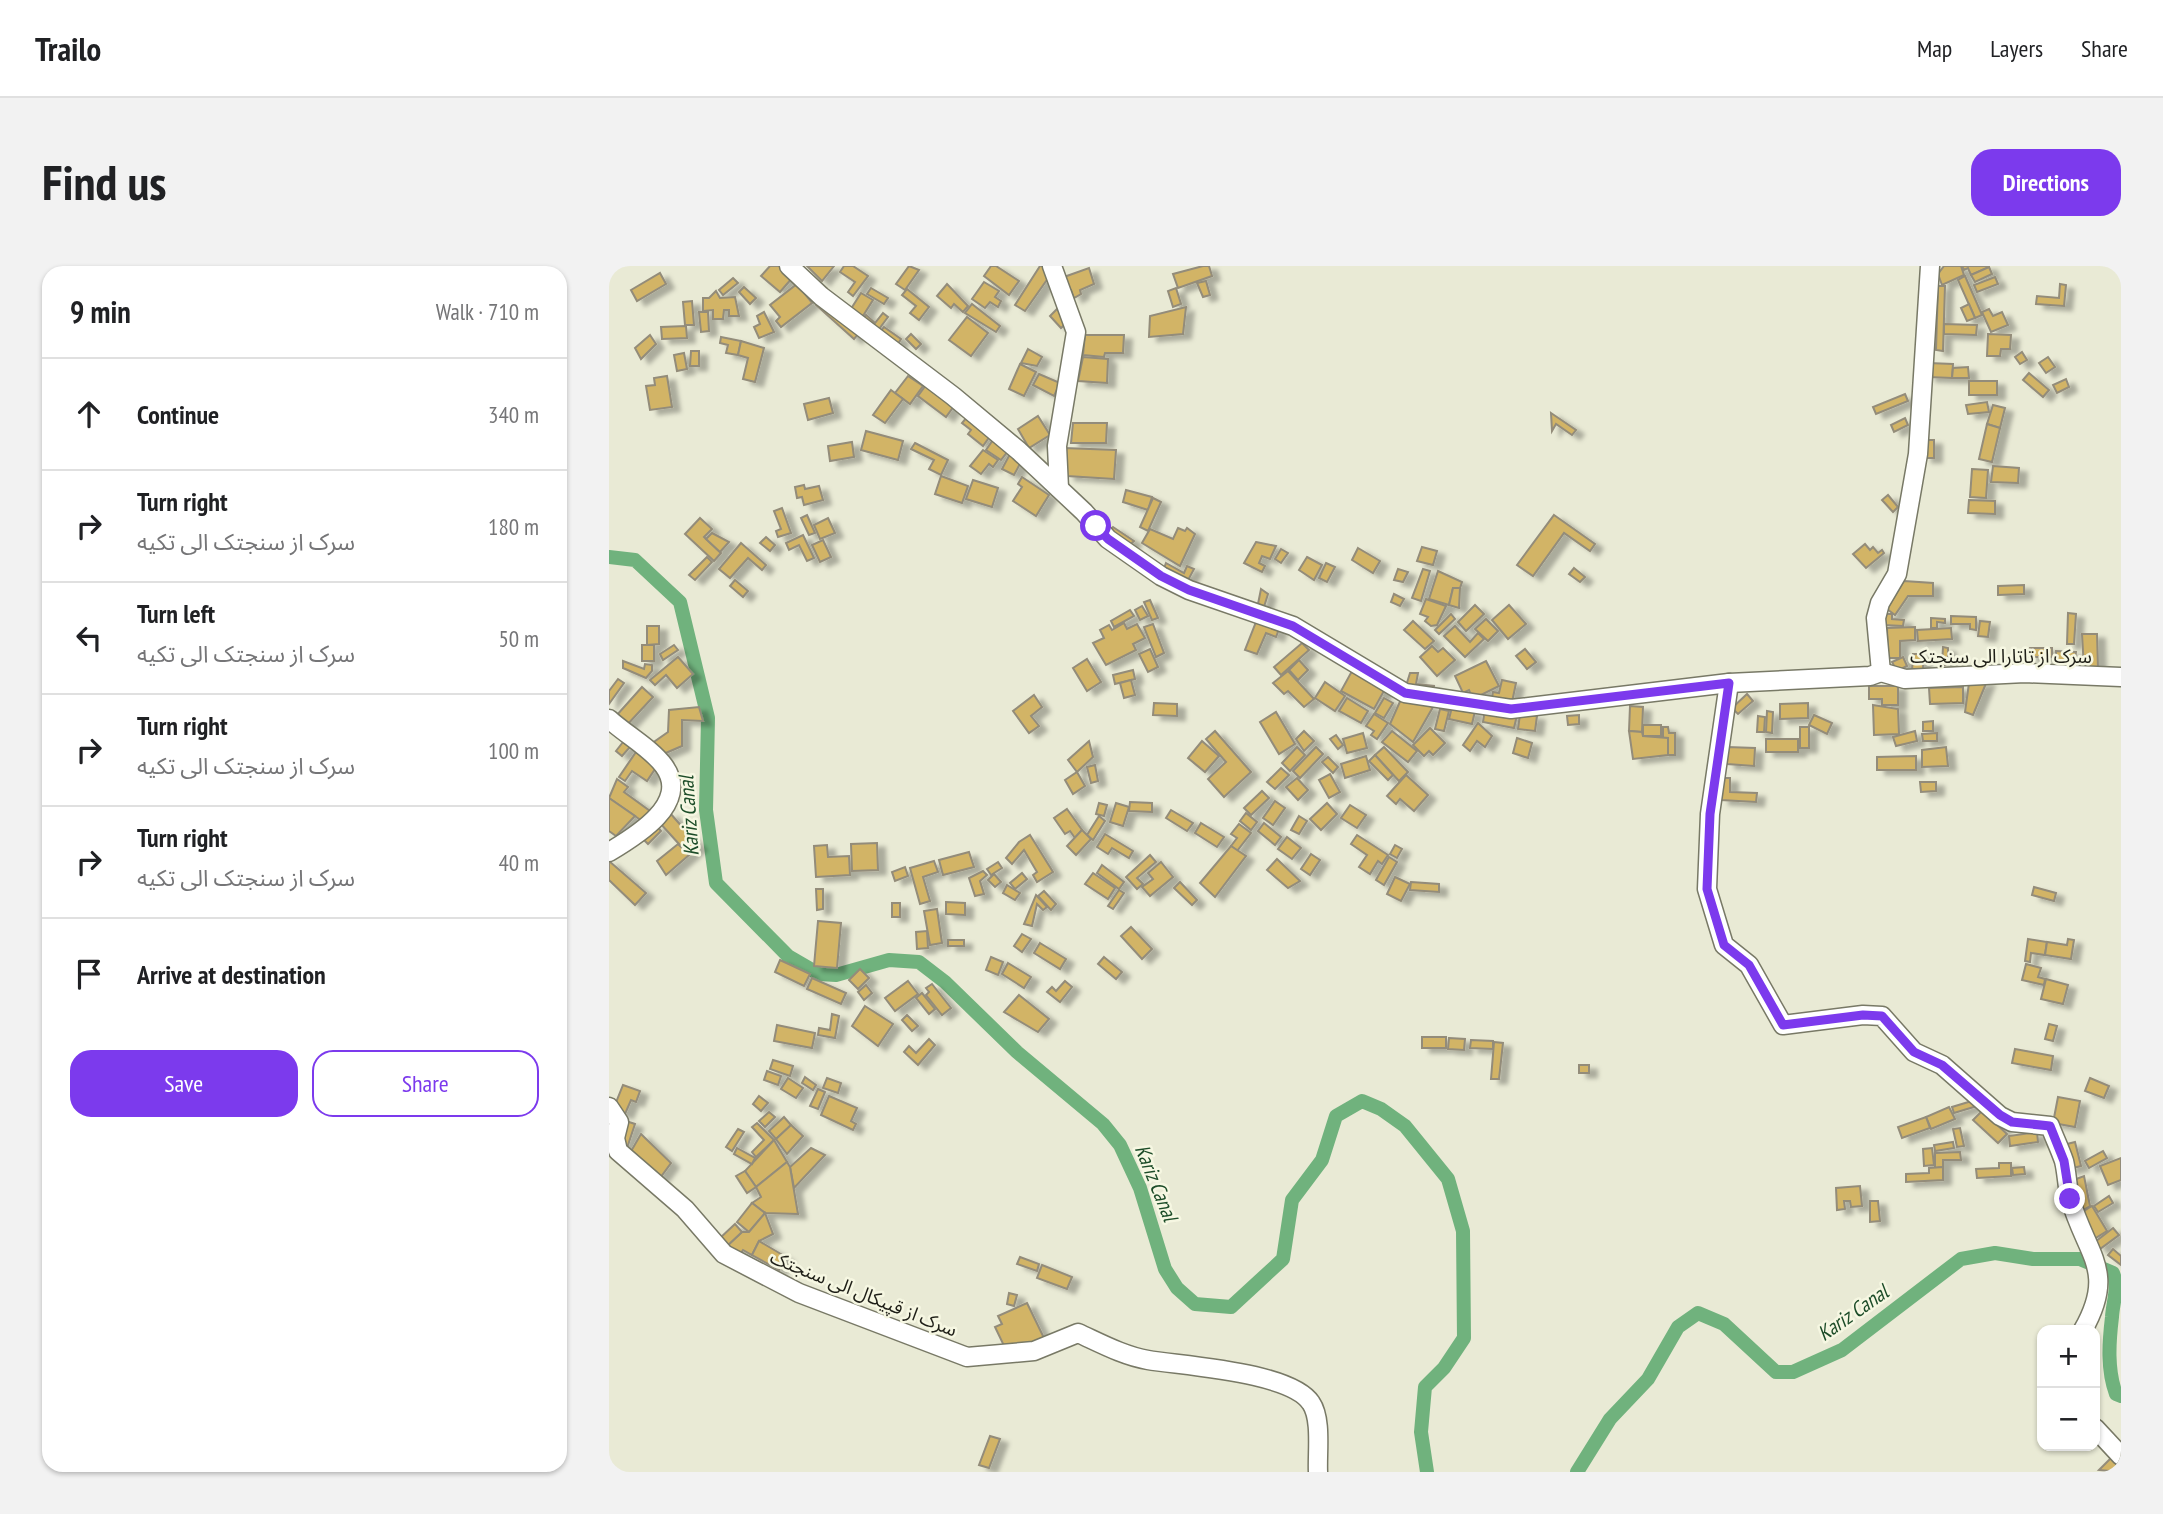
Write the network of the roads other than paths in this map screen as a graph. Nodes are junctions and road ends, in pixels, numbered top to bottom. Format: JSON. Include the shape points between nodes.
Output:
{"nodes":[{"id":1,"x":789,"y":266,"type":"edge"},
{"id":2,"x":1052,"y":266,"type":"edge"},
{"id":3,"x":1930,"y":266,"type":"edge"},
{"id":4,"x":1059,"y":488,"type":"junction"},
{"id":5,"x":1881,"y":672,"type":"junction"},
{"id":6,"x":2121,"y":677,"type":"edge"},
{"id":7,"x":1729,"y":683,"type":"junction"},
{"id":8,"x":609,"y":719,"type":"edge"},
{"id":9,"x":609,"y":852,"type":"edge"},
{"id":10,"x":609,"y":1107,"type":"edge"},
{"id":11,"x":2086,"y":1325,"type":"edge"},
{"id":12,"x":2100,"y":1433,"type":"edge"},
{"id":13,"x":2121,"y":1456,"type":"edge"},
{"id":14,"x":1318,"y":1472,"type":"edge"}],
"edges":[{"from":1,"to":4,"type":"street","name":"سرک از تاتارا الی سنجتک","via":[[821,296],[953,396]]},
{"from":2,"to":4,"type":"street","via":[[1076,332],[1057,446]]},
{"from":3,"to":5,"type":"street","via":[[1917,454],[1897,574],[1877,618]]},
{"from":4,"to":7,"type":"street","name":"سرک از تاتارا الی سنجتک","via":[[1108,539],[1161,576],[1293,626],[1405,693],[1511,709]]},
{"from":5,"to":6,"type":"street","name":"سرک از تاتارا الی سنجتک","via":[[1905,679],[2025,673]]},
{"from":5,"to":7,"type":"street","name":"سرک از تاتارا الی سنجتک"},
{"from":7,"to":11,"type":"street","via":[[1710,814],[1707,889],[1724,945],[1749,965],[1783,1025],[1882,1016],[1914,1052],[1942,1065],[2000,1115],[2012,1122],[2050,1126],[2064,1161],[2070,1199],[2096,1261],[2100,1286]]},
{"from":8,"to":9,"type":"street","via":[[663,765],[671,792],[666,807],[629,841]]},
{"from":10,"to":14,"type":"street","name":"سرک از قپیکال الی سنجتک","via":[[619,1122],[618,1151],[685,1209],[724,1254],[749,1269],[799,1293],[967,1357],[1034,1351],[1078,1333],[1146,1360],[1210,1367],[1277,1382],[1301,1392],[1313,1405]]},
{"from":12,"to":13,"type":"street"}]}
